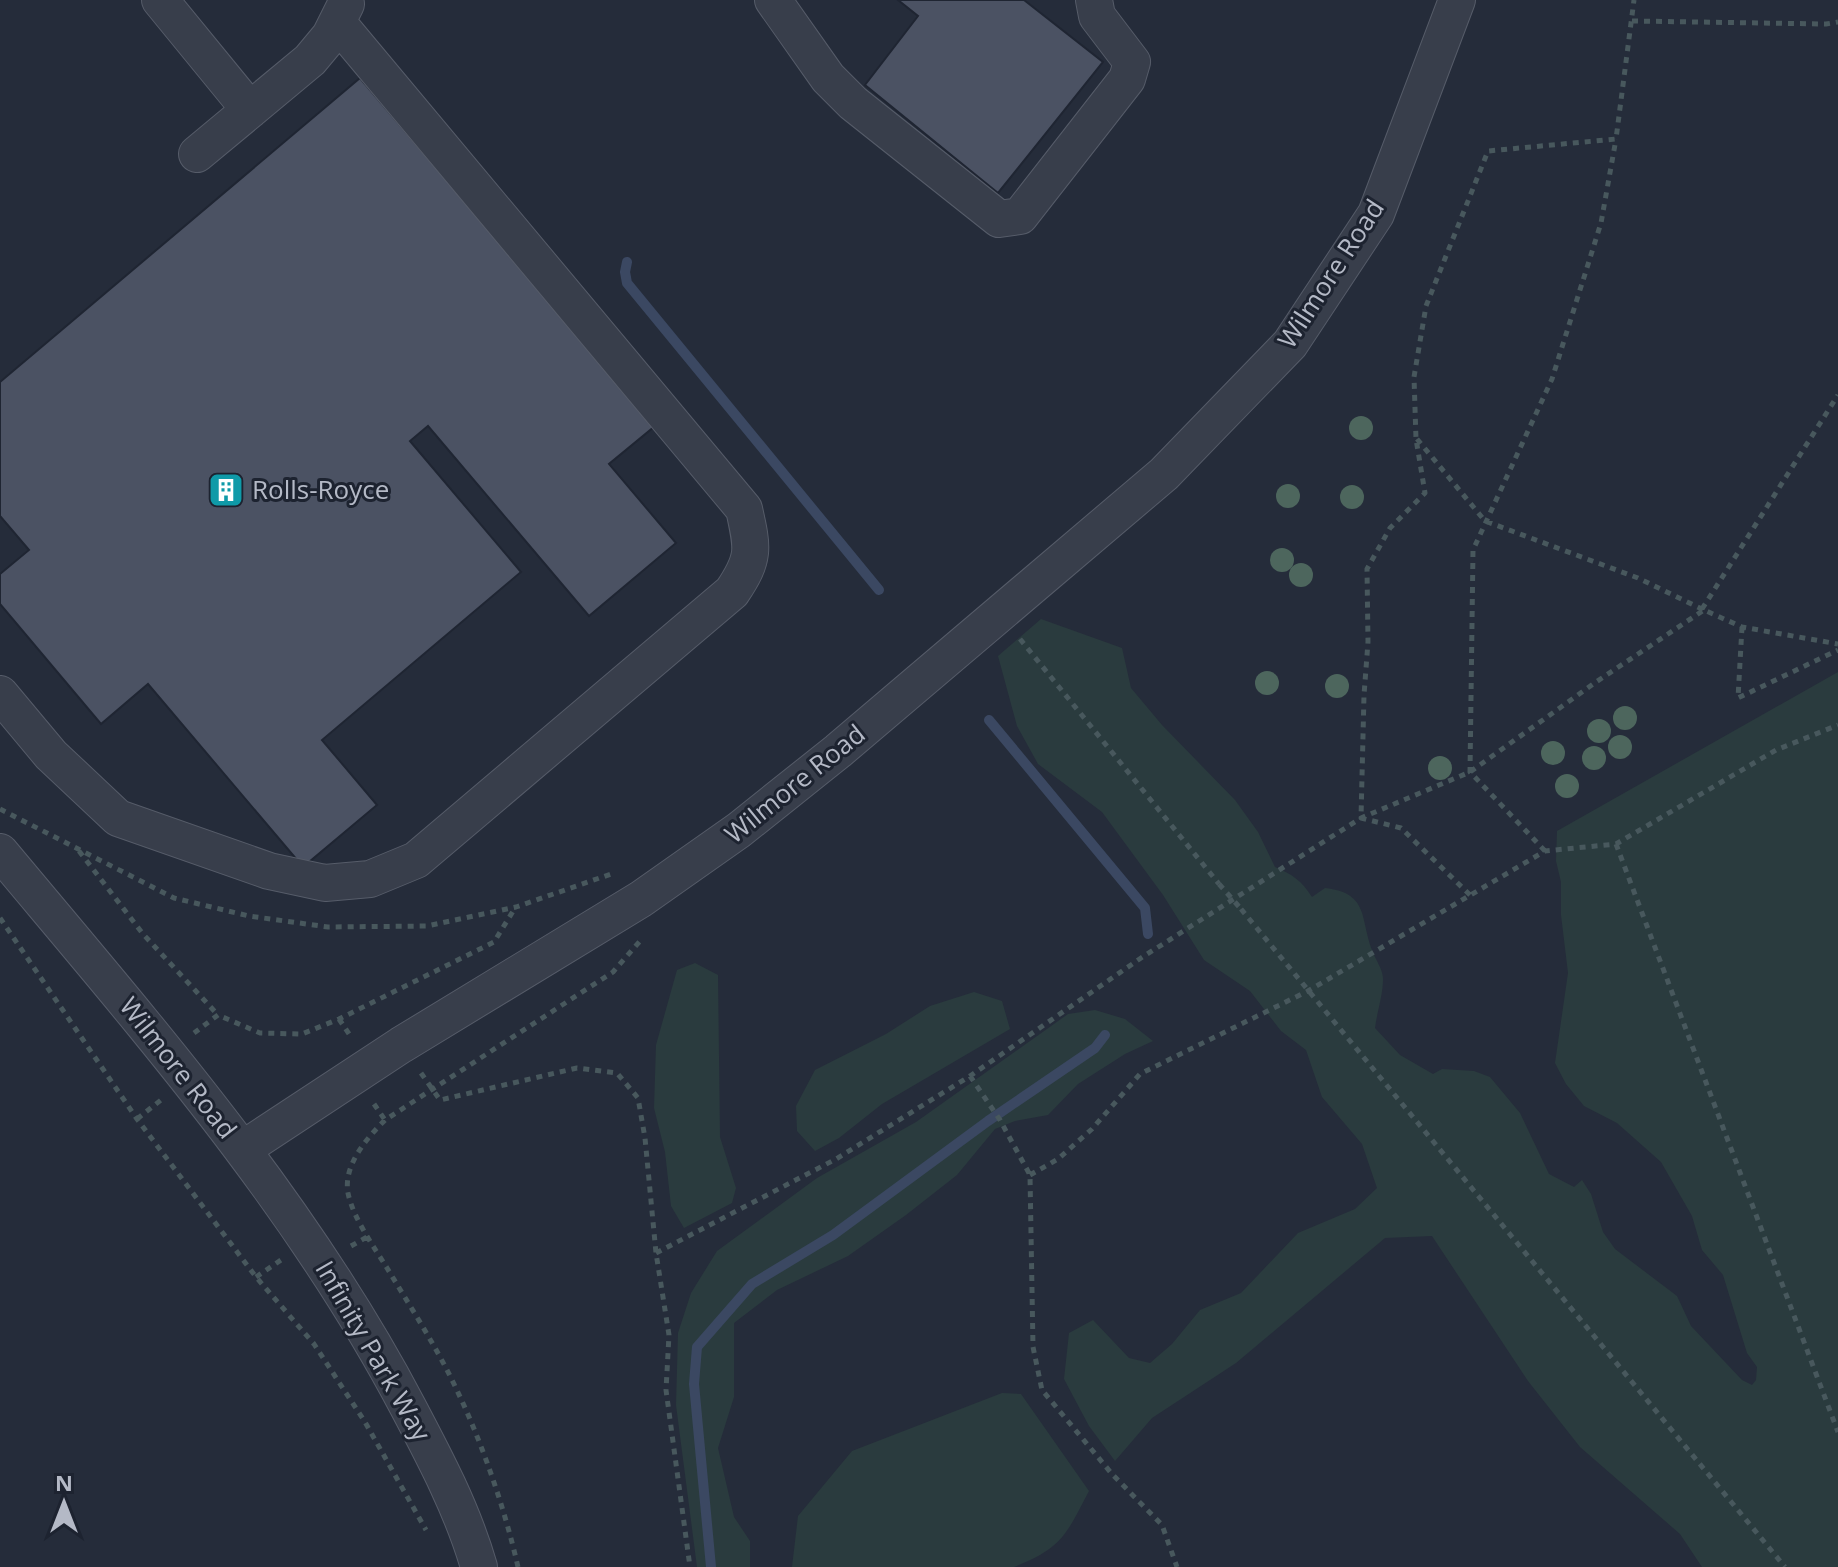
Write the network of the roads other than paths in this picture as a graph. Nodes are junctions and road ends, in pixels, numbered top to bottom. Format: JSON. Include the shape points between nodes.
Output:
{"nodes":[{"id":1,"x":160,"y":0,"type":"edge"},
{"id":2,"x":773,"y":0,"type":"edge"},
{"id":3,"x":1094,"y":0,"type":"edge"},
{"id":4,"x":1457,"y":0,"type":"edge"},
{"id":5,"x":342,"y":11,"type":"edge"},
{"id":6,"x":250,"y":110,"type":"junction"},
{"id":7,"x":197,"y":154,"type":"dead end"},
{"id":8,"x":0,"y":694,"type":"edge"},
{"id":9,"x":0,"y":852,"type":"edge"},
{"id":10,"x":243,"y":1149,"type":"junction"},
{"id":11,"x":479,"y":1567,"type":"edge"}],
"edges":[{"from":1,"to":6,"type":"street"},
{"from":2,"to":3,"type":"street","via":[[828,78],[853,103],[999,219],[1020,216],[1127,79],[1132,62],[1097,16]]},
{"from":4,"to":10,"type":"street","name":"Wilmore Road","via":[[1376,214],[1290,344],[1164,474],[739,830],[641,899],[401,1045]]},
{"from":5,"to":6,"type":"street","via":[[310,60]]},
{"from":5,"to":8,"type":"street","via":[[744,509],[752,542],[748,568],[732,592],[416,860],[370,879],[325,883],[269,871],[118,818],[51,755]]},
{"from":6,"to":7,"type":"street"},
{"from":9,"to":10,"type":"street","name":"Wilmore Road"},
{"from":10,"to":11,"type":"street","name":"Infinity Park Way","via":[[392,1375],[442,1470]]}]}
